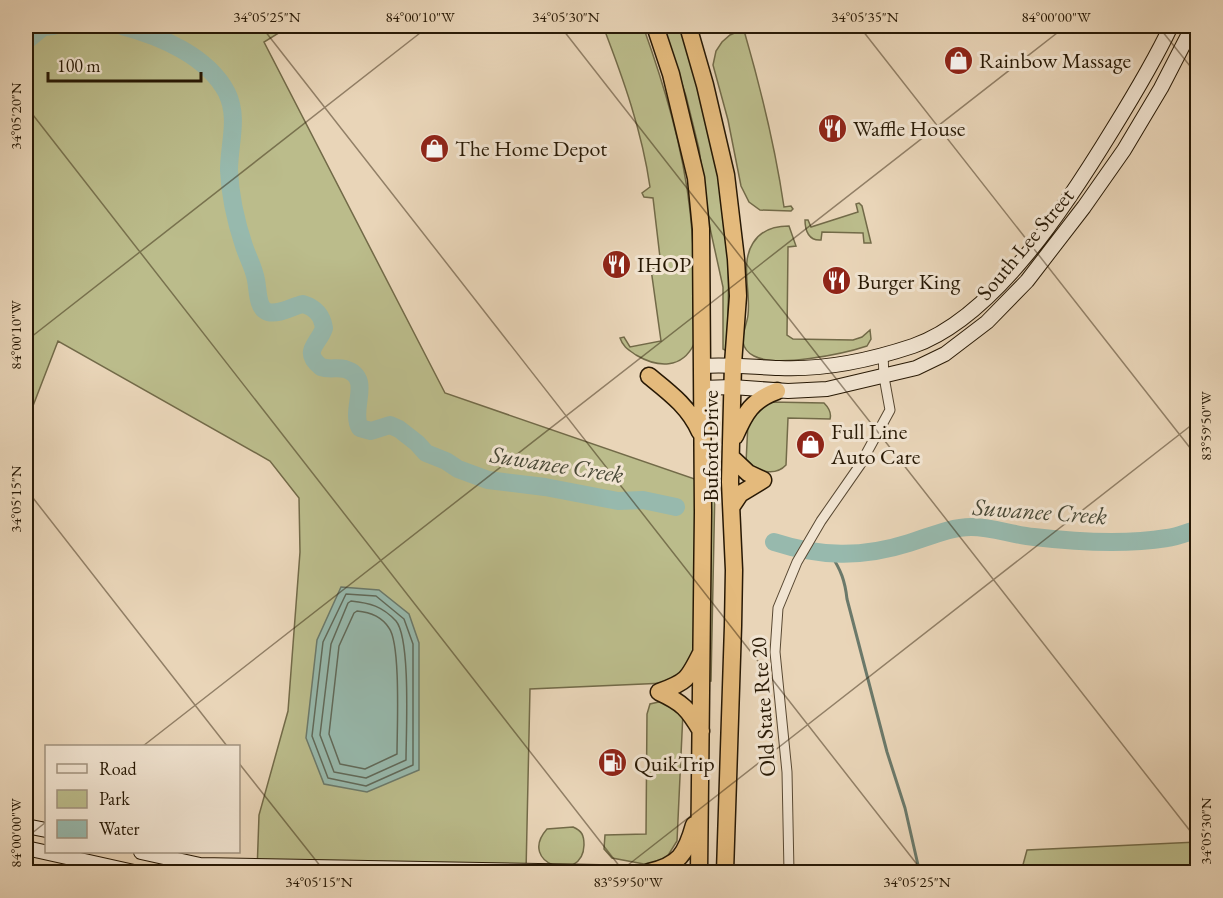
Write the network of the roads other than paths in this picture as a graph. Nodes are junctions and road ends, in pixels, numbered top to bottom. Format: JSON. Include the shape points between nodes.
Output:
{"nodes":[{"id":1,"x":655,"y":26,"type":"edge"},
{"id":2,"x":688,"y":26,"type":"edge"},
{"id":3,"x":1171,"y":26,"type":"edge"},
{"id":4,"x":1193,"y":26,"type":"edge"},
{"id":5,"x":883,"y":354,"type":"junction"},
{"id":6,"x":733,"y":364,"type":"junction"},
{"id":7,"x":701,"y":366,"type":"junction"},
{"id":8,"x":649,"y":376,"type":"dead end"},
{"id":9,"x":884,"y":376,"type":"junction"},
{"id":10,"x":732,"y":387,"type":"junction"},
{"id":11,"x":702,"y":388,"type":"junction"},
{"id":12,"x":777,"y":391,"type":"junction"},
{"id":13,"x":702,"y":437,"type":"junction"},
{"id":14,"x":731,"y":451,"type":"junction"},
{"id":15,"x":732,"y":506,"type":"junction"},
{"id":16,"x":702,"y":649,"type":"junction"},
{"id":17,"x":701,"y":732,"type":"junction"},
{"id":18,"x":700,"y":804,"type":"junction"},
{"id":19,"x":26,"y":826,"type":"edge"},
{"id":20,"x":45,"y":830,"type":"edge"},
{"id":21,"x":26,"y":848,"type":"edge"},
{"id":22,"x":45,"y":852,"type":"edge"},
{"id":23,"x":48,"y":853,"type":"edge"},
{"id":24,"x":146,"y":853,"type":"edge"},
{"id":25,"x":243,"y":869,"type":"edge"},
{"id":26,"x":134,"y":873,"type":"edge"},
{"id":27,"x":600,"y":873,"type":"edge"},
{"id":28,"x":649,"y":873,"type":"edge"},
{"id":29,"x":699,"y":873,"type":"edge"},
{"id":30,"x":725,"y":873,"type":"edge"},
{"id":31,"x":789,"y":873,"type":"edge"}],
"edges":[{"from":1,"to":7,"type":"highway","name":"Buford Drive","via":[[696,178],[703,303]]},
{"from":2,"to":6,"type":"highway","name":"Buford Drive","via":[[718,139],[732,211],[738,296]]},
{"from":3,"to":5,"type":"main road","name":"South Lee Street","via":[[1155,61],[1102,147],[1025,258],[985,300],[943,332]]},
{"from":4,"to":9,"type":"main road","name":"South Lee Street","via":[[1124,150],[1027,281],[987,322],[945,354],[916,368]]},
{"from":5,"to":6,"type":"main road","name":"South Lee Street","via":[[825,367]]},
{"from":5,"to":9,"type":"street","name":"Old State Rte 20"},
{"from":6,"to":7,"type":"main road","name":"South Lee Street"},
{"from":6,"to":10,"type":"highway","name":"Buford Drive"},
{"from":7,"to":11,"type":"highway","name":"Buford Drive"},
{"from":8,"to":13,"type":"highway","via":[[689,411]]},
{"from":9,"to":12,"type":"main road","name":"South Lee Street","via":[[827,389]]},
{"from":9,"to":31,"type":"street","name":"Old State Rte 20","via":[[890,410],[860,465],[797,562],[778,608],[775,652],[787,772]]},
{"from":10,"to":11,"type":"main road","name":"South Lee Street"},
{"from":10,"to":12,"type":"main road","name":"South Lee Street"},
{"from":10,"to":14,"type":"highway","name":"Buford Drive"},
{"from":11,"to":13,"type":"highway","name":"Buford Drive"},
{"from":12,"to":14,"type":"highway","via":[[765,395],[745,414]]},
{"from":13,"to":16,"type":"highway","name":"Buford Drive"},
{"from":14,"to":15,"type":"highway","name":"Buford Drive"},
{"from":14,"to":15,"type":"highway","via":[[741,468],[763,480],[740,494]]},
{"from":15,"to":30,"type":"highway","name":"Buford Drive","via":[[733,626]]},
{"from":16,"to":17,"type":"highway","name":"Buford Drive"},
{"from":16,"to":17,"type":"highway","via":[[689,675],[680,684],[659,692],[679,701]]},
{"from":17,"to":18,"type":"highway","name":"Buford Drive"},
{"from":18,"to":28,"type":"highway","via":[[688,846],[679,859]]},
{"from":18,"to":29,"type":"highway","name":"Buford Drive"},
{"from":19,"to":20,"type":"main road"},
{"from":21,"to":22,"type":"main road"},
{"from":23,"to":26,"type":"main road"},
{"from":24,"to":25,"type":"main road","via":[[200,865]]},
{"from":25,"to":27,"type":"main road"}]}
